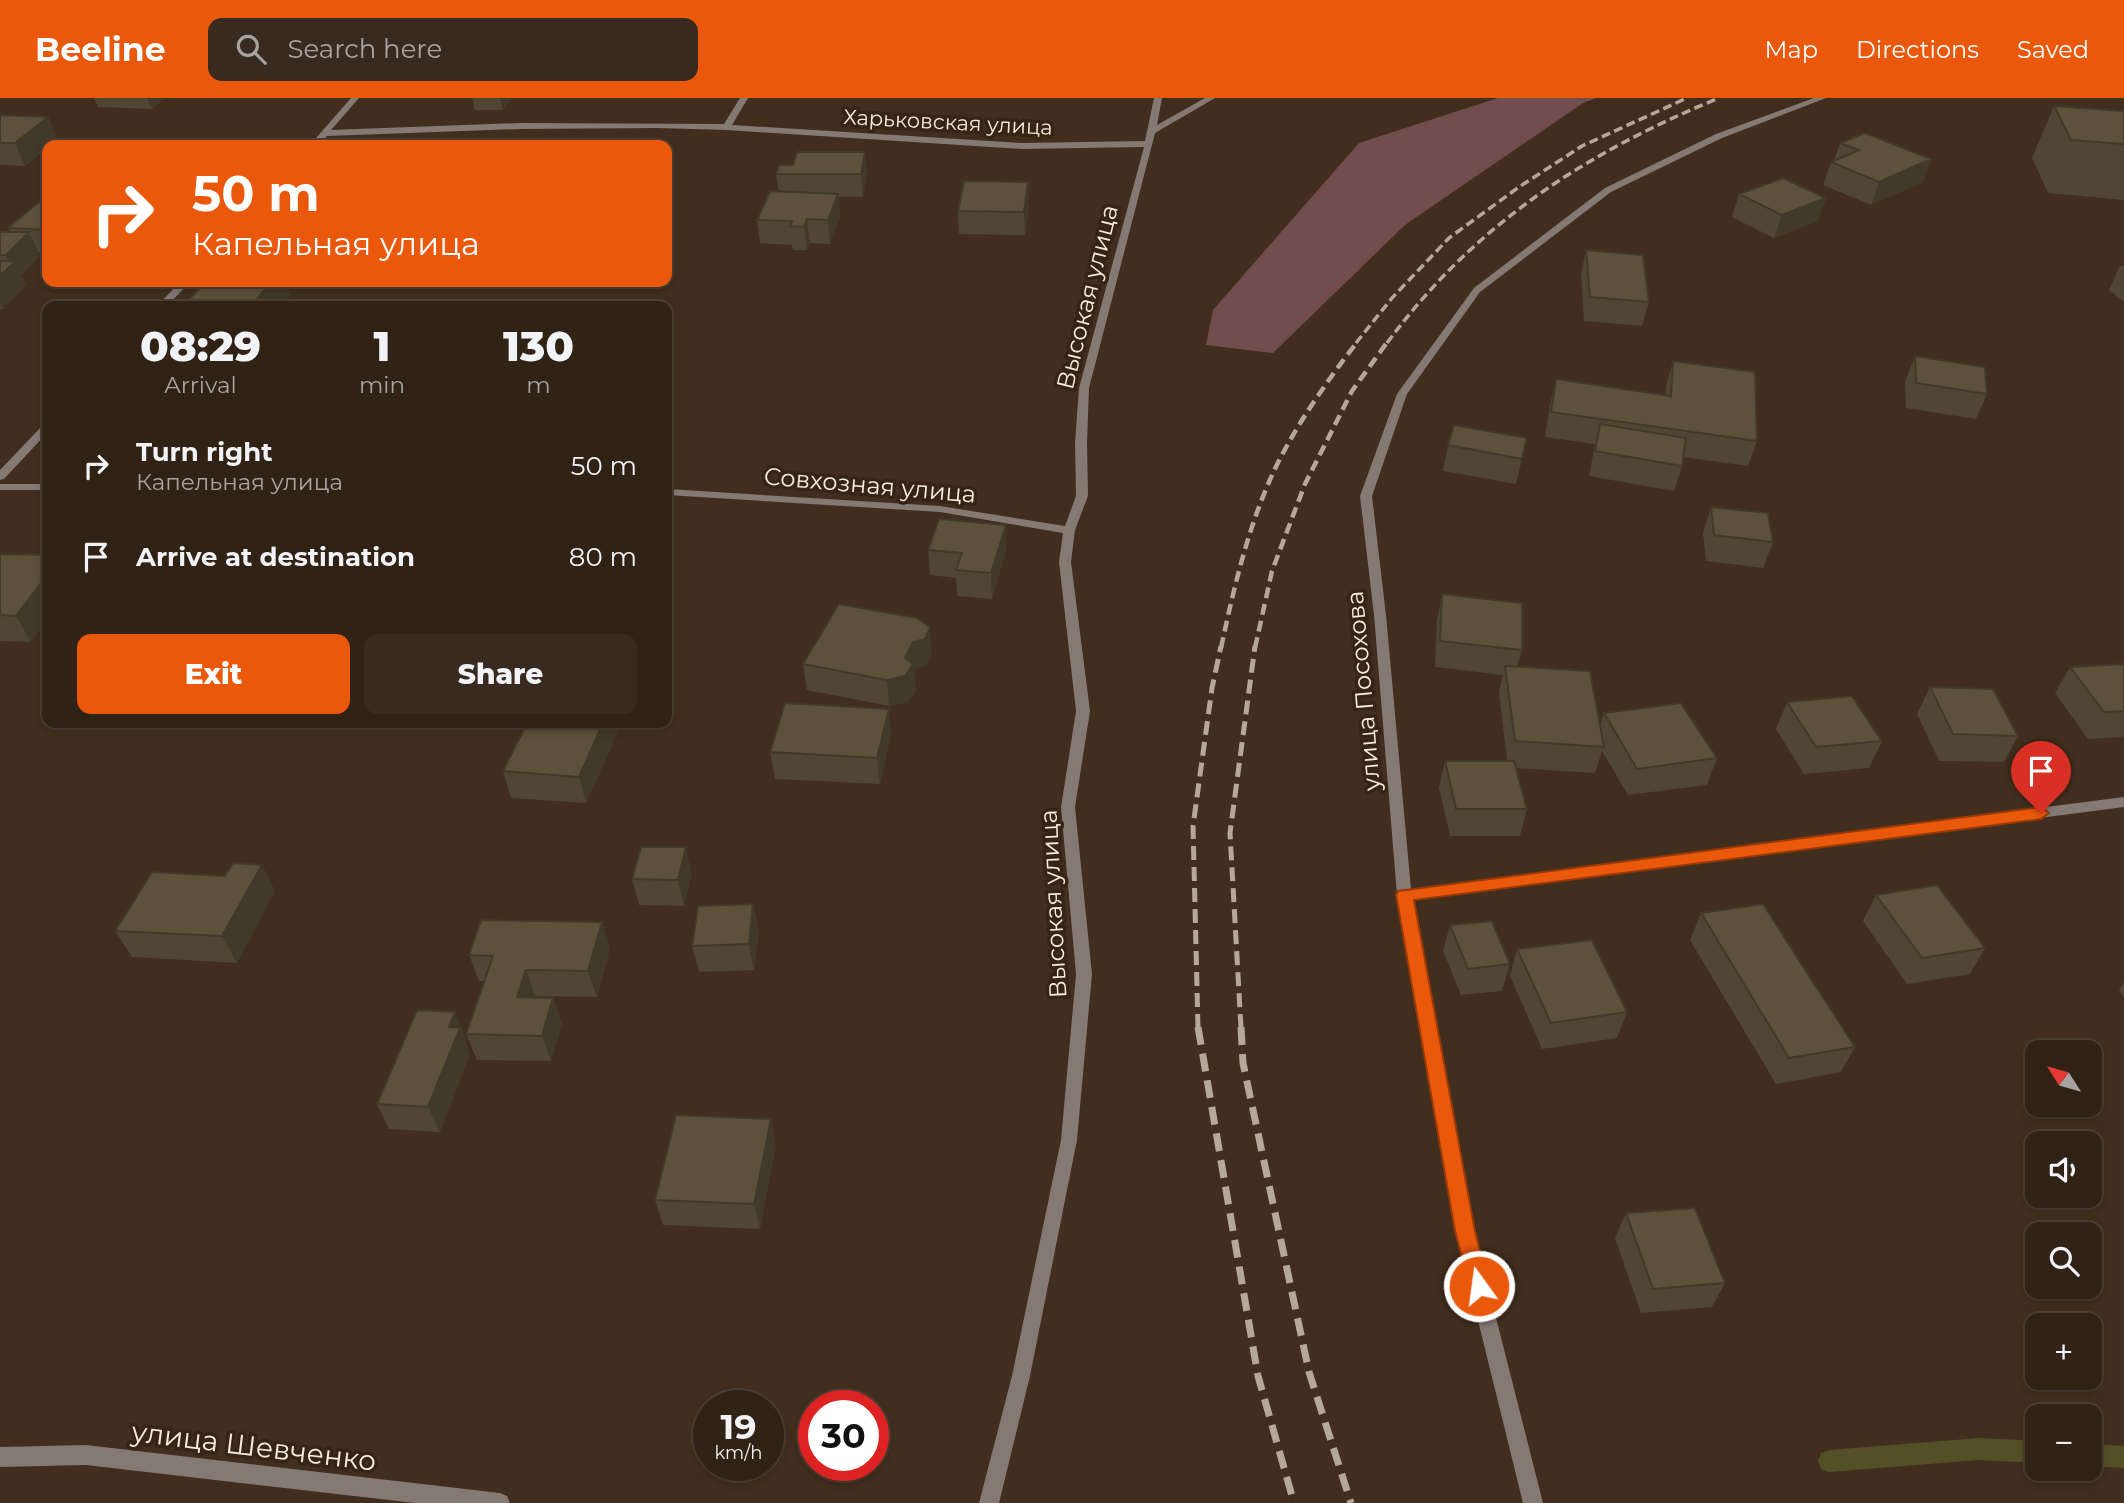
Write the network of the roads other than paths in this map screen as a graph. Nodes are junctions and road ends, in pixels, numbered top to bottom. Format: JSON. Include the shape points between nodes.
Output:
{"nodes":[{"id":1,"x":355,"y":98,"type":"edge"},
{"id":2,"x":744,"y":98,"type":"edge"},
{"id":3,"x":1158,"y":98,"type":"edge"},
{"id":4,"x":1211,"y":98,"type":"edge"},
{"id":5,"x":1822,"y":98,"type":"edge"},
{"id":6,"x":727,"y":127,"type":"junction"},
{"id":7,"x":326,"y":133,"type":"junction"},
{"id":8,"x":1150,"y":138,"type":"junction"},
{"id":9,"x":319,"y":140,"type":"edge"},
{"id":10,"x":180,"y":287,"type":"edge"},
{"id":11,"x":167,"y":301,"type":"edge"},
{"id":12,"x":42,"y":432,"type":"edge"},
{"id":13,"x":0,"y":477,"type":"edge"},
{"id":14,"x":0,"y":487,"type":"edge"},
{"id":15,"x":42,"y":487,"type":"edge"},
{"id":16,"x":672,"y":492,"type":"edge"},
{"id":17,"x":1069,"y":530,"type":"junction"},
{"id":18,"x":2124,"y":802,"type":"edge"},
{"id":19,"x":1404,"y":895,"type":"junction"},
{"id":20,"x":0,"y":1457,"type":"edge"},
{"id":21,"x":500,"y":1503,"type":"edge"},
{"id":22,"x":989,"y":1503,"type":"edge"},
{"id":23,"x":1532,"y":1503,"type":"edge"}],
"edges":[{"from":1,"to":7,"type":"street"},
{"from":2,"to":6,"type":"street"},
{"from":3,"to":8,"type":"street","name":"Высокая улица"},
{"from":4,"to":8,"type":"street"},
{"from":5,"to":19,"type":"street","name":"улица Посохова","via":[[1719,135],[1608,190],[1477,290],[1402,394],[1366,496]]},
{"from":6,"to":7,"type":"street","name":"Харьковская улица","via":[[520,126]]},
{"from":6,"to":8,"type":"street","name":"Харьковская улица","via":[[1022,146]]},
{"from":7,"to":9,"type":"street"},
{"from":8,"to":17,"type":"street","name":"Высокая улица","via":[[1084,388],[1082,496]]},
{"from":10,"to":11,"type":"street"},
{"from":12,"to":13,"type":"street"},
{"from":14,"to":15,"type":"street"},
{"from":16,"to":17,"type":"street","name":"Совхозная улица","via":[[940,509]]},
{"from":17,"to":22,"type":"street","name":"Высокая улица","via":[[1065,562],[1083,710],[1068,807],[1084,974],[1069,1140],[1021,1376]]},
{"from":18,"to":19,"type":"street"},
{"from":19,"to":23,"type":"street","name":"улица Посохова","via":[[1465,1231]]},
{"from":20,"to":21,"type":"street","name":"улица Шевченко","via":[[86,1455]]}]}
